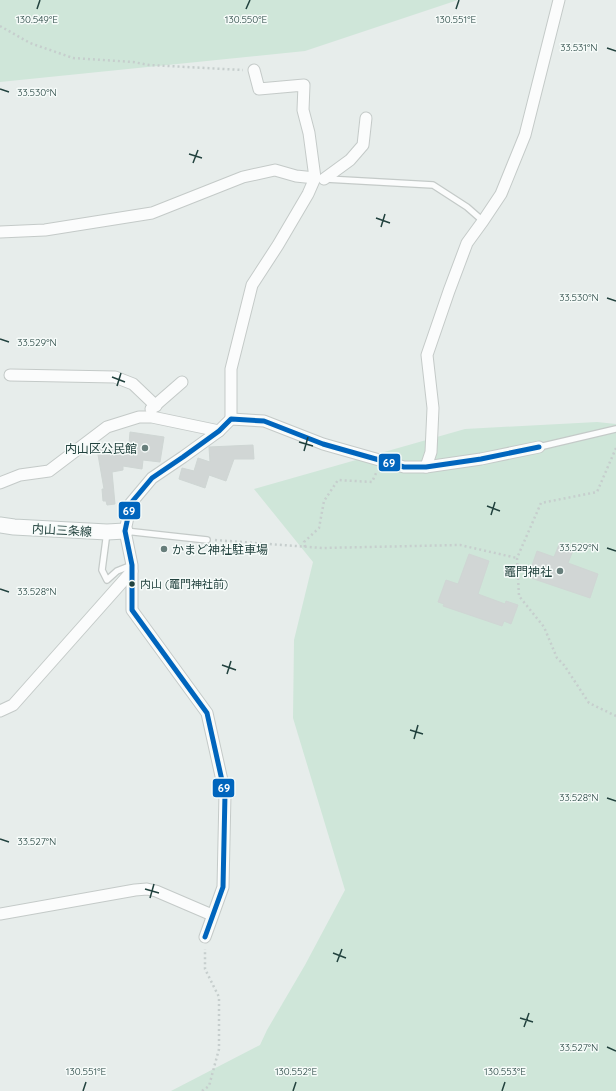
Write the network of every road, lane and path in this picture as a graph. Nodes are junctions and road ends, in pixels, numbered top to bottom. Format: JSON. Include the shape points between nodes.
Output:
{"nodes":[{"id":1,"x":559,"y":0,"type":"edge"},
{"id":2,"x":0,"y":26,"type":"edge"},
{"id":3,"x":254,"y":70,"type":"joint"},
{"id":4,"x":366,"y":118,"type":"dead end"},
{"id":5,"x":320,"y":178,"type":"junction"},
{"id":6,"x":483,"y":222,"type":"junction"},
{"id":7,"x":0,"y":232,"type":"edge"},
{"id":8,"x":10,"y":375,"type":"dead end"},
{"id":9,"x":182,"y":382,"type":"dead end"},
{"id":10,"x":156,"y":406,"type":"junction"},
{"id":11,"x":139,"y":417,"type":"junction"},
{"id":12,"x":231,"y":419,"type":"junction"},
{"id":13,"x":616,"y":429,"type":"edge"},
{"id":14,"x":219,"y":431,"type":"junction"},
{"id":15,"x":539,"y":447,"type":"joint"},
{"id":16,"x":616,"y":448,"type":"edge"},
{"id":17,"x":381,"y":462,"type":"junction"},
{"id":18,"x":426,"y":467,"type":"junction"},
{"id":19,"x":0,"y":483,"type":"edge"},
{"id":20,"x":0,"y":525,"type":"edge"},
{"id":21,"x":125,"y":531,"type":"junction"},
{"id":22,"x":107,"y":532,"type":"junction"},
{"id":23,"x":206,"y":540,"type":"joint"},
{"id":24,"x":305,"y":547,"type":"junction"},
{"id":25,"x":517,"y":558,"type":"junction"},
{"id":26,"x":132,"y":568,"type":"junction"},
{"id":27,"x":0,"y":711,"type":"edge"},
{"id":28,"x":616,"y":716,"type":"edge"},
{"id":29,"x":0,"y":914,"type":"edge"},
{"id":30,"x":212,"y":915,"type":"junction"},
{"id":31,"x":205,"y":936,"type":"joint"},
{"id":32,"x":202,"y":1091,"type":"edge"}],
"edges":[{"from":1,"to":6,"type":"street","via":[[525,135],[501,194]]},
{"from":2,"to":3,"type":"path","via":[[30,43],[73,58]]},
{"from":3,"to":5,"type":"street","via":[[259,89],[304,85],[303,110]]},
{"from":4,"to":5,"type":"street","via":[[363,145],[350,160]]},
{"from":5,"to":6,"type":"lane","via":[[433,185],[467,207]]},
{"from":5,"to":7,"type":"street","via":[[296,176],[275,170],[243,177],[152,214],[45,230]]},
{"from":5,"to":12,"type":"street","via":[[252,285],[231,370]]},
{"from":6,"to":18,"type":"street","via":[[467,243],[427,355],[433,408],[430,452]]},
{"from":8,"to":10,"type":"street","via":[[115,377],[133,384]]},
{"from":9,"to":10,"type":"street"},
{"from":10,"to":11,"type":"street"},
{"from":11,"to":14,"type":"street","via":[[152,417]]},
{"from":11,"to":19,"type":"street","via":[[107,427],[49,471],[20,475]]},
{"from":12,"to":14,"type":"street"},
{"from":12,"to":17,"type":"street","via":[[264,421],[322,444]]},
{"from":13,"to":15,"type":"lane"},
{"from":14,"to":21,"type":"street","via":[[152,478],[131,503]]},
{"from":15,"to":18,"type":"street"},
{"from":16,"to":25,"type":"path","via":[[597,492],[541,503]]},
{"from":17,"to":18,"type":"street","via":[[404,467]]},
{"from":17,"to":24,"type":"path","via":[[372,482],[338,480],[324,501],[319,528],[304,542]]},
{"from":20,"to":22,"type":"main road","name":"内山三条線"},
{"from":21,"to":22,"type":"main road","name":"内山三条線"},
{"from":21,"to":23,"type":"lane"},
{"from":21,"to":26,"type":"street"},
{"from":22,"to":26,"type":"lane","via":[[102,570],[106,580],[117,571]]},
{"from":23,"to":24,"type":"path"},
{"from":24,"to":25,"type":"path","via":[[460,545]]},
{"from":25,"to":28,"type":"path","via":[[519,596],[544,627],[557,658],[564,664],[589,703]]},
{"from":26,"to":27,"type":"street","via":[[12,706]]},
{"from":26,"to":30,"type":"street","via":[[132,610],[208,713],[225,794],[223,887]]},
{"from":29,"to":30,"type":"street","via":[[147,889]]},
{"from":30,"to":31,"type":"street"},
{"from":31,"to":32,"type":"path","via":[[205,968],[219,997],[219,1049],[209,1086]]}]}
